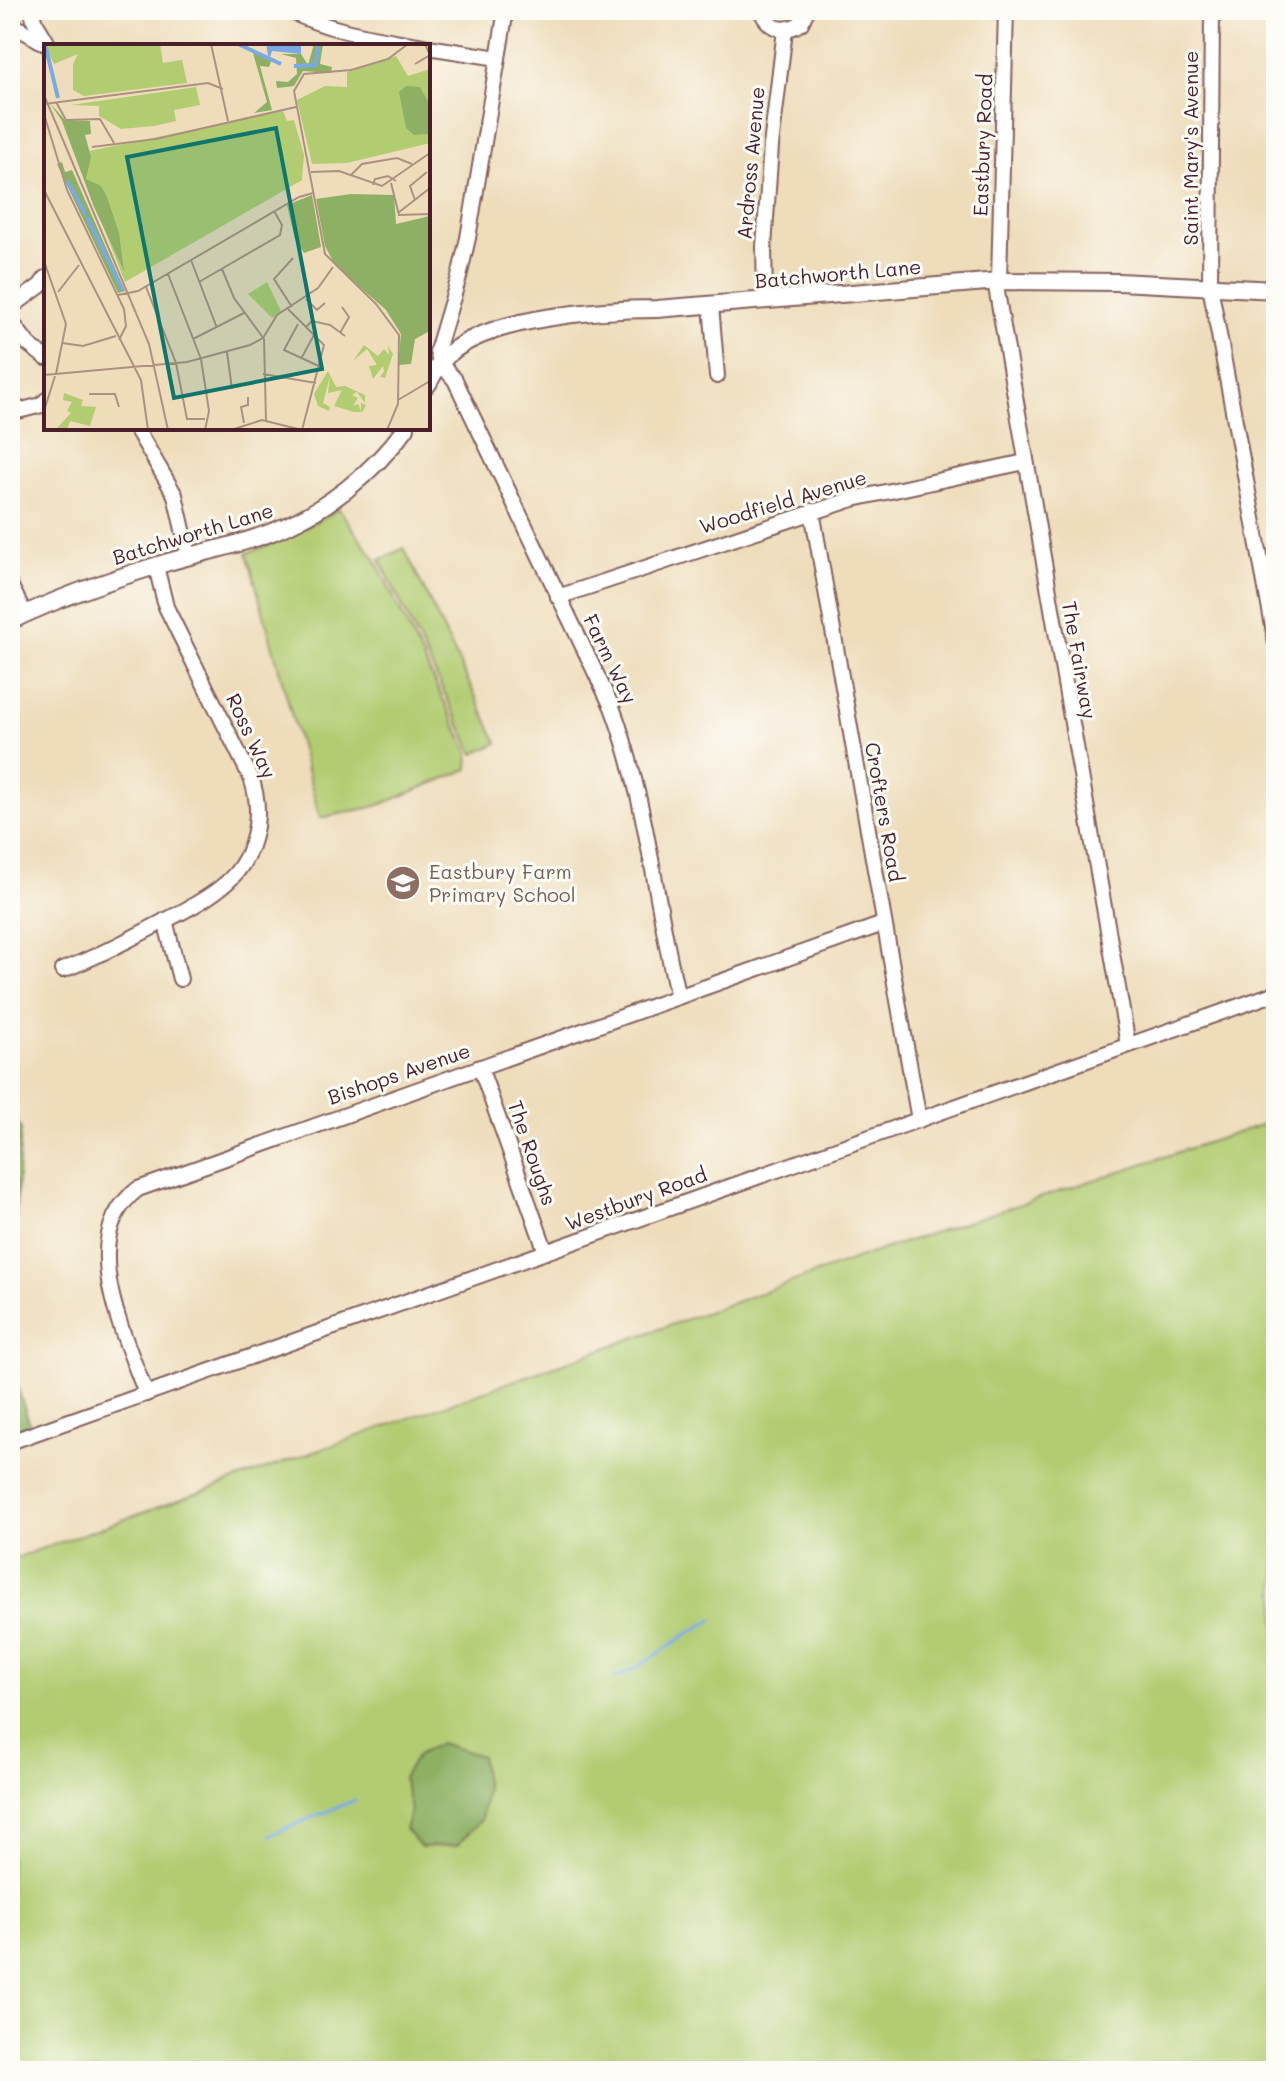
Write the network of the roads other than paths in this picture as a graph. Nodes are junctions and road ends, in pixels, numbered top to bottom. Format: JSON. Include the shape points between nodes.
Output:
{"nodes":[{"id":1,"x":15,"y":10,"type":"edge"},
{"id":2,"x":32,"y":10,"type":"edge"},
{"id":3,"x":288,"y":10,"type":"edge"},
{"id":4,"x":506,"y":10,"type":"edge"},
{"id":5,"x":761,"y":10,"type":"edge"},
{"id":6,"x":807,"y":10,"type":"edge"},
{"id":7,"x":1006,"y":10,"type":"edge"},
{"id":8,"x":1212,"y":10,"type":"edge"},
{"id":9,"x":10,"y":21,"type":"edge"},
{"id":10,"x":785,"y":30,"type":"junction"},
{"id":11,"x":46,"y":44,"type":"edge"},
{"id":12,"x":48,"y":44,"type":"edge"},
{"id":13,"x":414,"y":44,"type":"edge"},
{"id":14,"x":430,"y":47,"type":"edge"},
{"id":15,"x":498,"y":58,"type":"junction"},
{"id":16,"x":44,"y":281,"type":"edge"},
{"id":17,"x":997,"y":281,"type":"junction"},
{"id":18,"x":1210,"y":286,"type":"junction"},
{"id":19,"x":1276,"y":290,"type":"edge"},
{"id":20,"x":765,"y":300,"type":"junction"},
{"id":21,"x":711,"y":305,"type":"junction"},
{"id":22,"x":10,"y":308,"type":"edge"},
{"id":23,"x":10,"y":320,"type":"edge"},
{"id":24,"x":44,"y":356,"type":"edge"},
{"id":25,"x":440,"y":363,"type":"junction"},
{"id":26,"x":717,"y":376,"type":"dead end"},
{"id":27,"x":430,"y":380,"type":"edge"},
{"id":28,"x":44,"y":402,"type":"edge"},
{"id":29,"x":10,"y":413,"type":"edge"},
{"id":30,"x":137,"y":430,"type":"edge"},
{"id":31,"x":404,"y":430,"type":"edge"},
{"id":32,"x":1025,"y":462,"type":"junction"},
{"id":33,"x":812,"y":511,"type":"junction"},
{"id":34,"x":189,"y":556,"type":"junction"},
{"id":35,"x":156,"y":566,"type":"junction"},
{"id":36,"x":10,"y":585,"type":"edge"},
{"id":37,"x":558,"y":597,"type":"junction"},
{"id":38,"x":18,"y":618,"type":"edge"},
{"id":39,"x":1276,"y":643,"type":"edge"},
{"id":40,"x":165,"y":920,"type":"junction"},
{"id":41,"x":883,"y":924,"type":"junction"},
{"id":42,"x":62,"y":970,"type":"dead end"},
{"id":43,"x":180,"y":979,"type":"dead end"},
{"id":44,"x":1276,"y":993,"type":"edge"},
{"id":45,"x":678,"y":997,"type":"junction"},
{"id":46,"x":1128,"y":1045,"type":"junction"},
{"id":47,"x":480,"y":1067,"type":"junction"},
{"id":48,"x":919,"y":1120,"type":"junction"},
{"id":49,"x":546,"y":1252,"type":"junction"},
{"id":50,"x":146,"y":1394,"type":"junction"},
{"id":51,"x":10,"y":1442,"type":"edge"}],
"edges":[{"from":1,"to":9,"type":"street"},
{"from":2,"to":12,"type":"street"},
{"from":3,"to":13,"type":"street","via":[[345,32]]},
{"from":4,"to":15,"type":"street"},
{"from":5,"to":10,"type":"street","via":[[765,21]]},
{"from":6,"to":10,"type":"street","via":[[801,23]]},
{"from":7,"to":17,"type":"street","name":"Eastbury Road"},
{"from":8,"to":18,"type":"street","name":"Saint Mary's Avenue"},
{"from":9,"to":11,"type":"street"},
{"from":10,"to":20,"type":"street","name":"Ardross Avenue","via":[[765,233]]},
{"from":14,"to":15,"type":"street"},
{"from":15,"to":25,"type":"street","via":[[468,238],[436,347]]},
{"from":16,"to":22,"type":"street"},
{"from":17,"to":18,"type":"street","name":"Batchworth Lane"},
{"from":17,"to":20,"type":"street","name":"Batchworth Lane"},
{"from":17,"to":32,"type":"street","name":"The Fairway"},
{"from":18,"to":19,"type":"street","name":"Batchworth Lane"},
{"from":18,"to":39,"type":"street","name":"Saint Mary's Avenue"},
{"from":20,"to":21,"type":"street","name":"Batchworth Lane"},
{"from":21,"to":25,"type":"street","name":"Batchworth Lane","via":[[610,309],[505,328],[470,340]]},
{"from":21,"to":26,"type":"street"},
{"from":23,"to":24,"type":"street"},
{"from":25,"to":27,"type":"street","name":"Batchworth Lane"},
{"from":25,"to":37,"type":"street","name":"Farm Way","via":[[455,380]]},
{"from":28,"to":29,"type":"street"},
{"from":30,"to":34,"type":"street","via":[[175,495]]},
{"from":31,"to":34,"type":"street","name":"Batchworth Lane","via":[[365,474],[312,513],[271,533]]},
{"from":32,"to":33,"type":"street","name":"Woodfield Avenue"},
{"from":32,"to":46,"type":"street","name":"The Fairway"},
{"from":33,"to":37,"type":"street","name":"Woodfield Avenue"},
{"from":33,"to":41,"type":"street","name":"Crofters Road"},
{"from":34,"to":35,"type":"street","name":"Batchworth Lane"},
{"from":35,"to":38,"type":"street","name":"Batchworth Lane"},
{"from":35,"to":40,"type":"street","name":"Ross Way","via":[[166,607],[245,764],[258,812],[254,840],[228,881]]},
{"from":36,"to":38,"type":"street"},
{"from":37,"to":45,"type":"street","name":"Farm Way","via":[[623,736]]},
{"from":40,"to":42,"type":"street","name":"Ross Way"},
{"from":40,"to":43,"type":"street"},
{"from":41,"to":45,"type":"street","name":"Bishops Avenue"},
{"from":41,"to":48,"type":"street","name":"Crofters Road"},
{"from":44,"to":46,"type":"street","name":"Westbury Road"},
{"from":45,"to":47,"type":"street","name":"Bishops Avenue"},
{"from":46,"to":48,"type":"street","name":"Westbury Road"},
{"from":47,"to":49,"type":"street","name":"The Roughs"},
{"from":47,"to":50,"type":"street","name":"Bishops Avenue","via":[[148,1184],[123,1201],[109,1238],[107,1276]]},
{"from":48,"to":49,"type":"street","name":"Westbury Road"},
{"from":49,"to":50,"type":"street","name":"Westbury Road"},
{"from":50,"to":51,"type":"street","name":"Westbury Road"}]}
